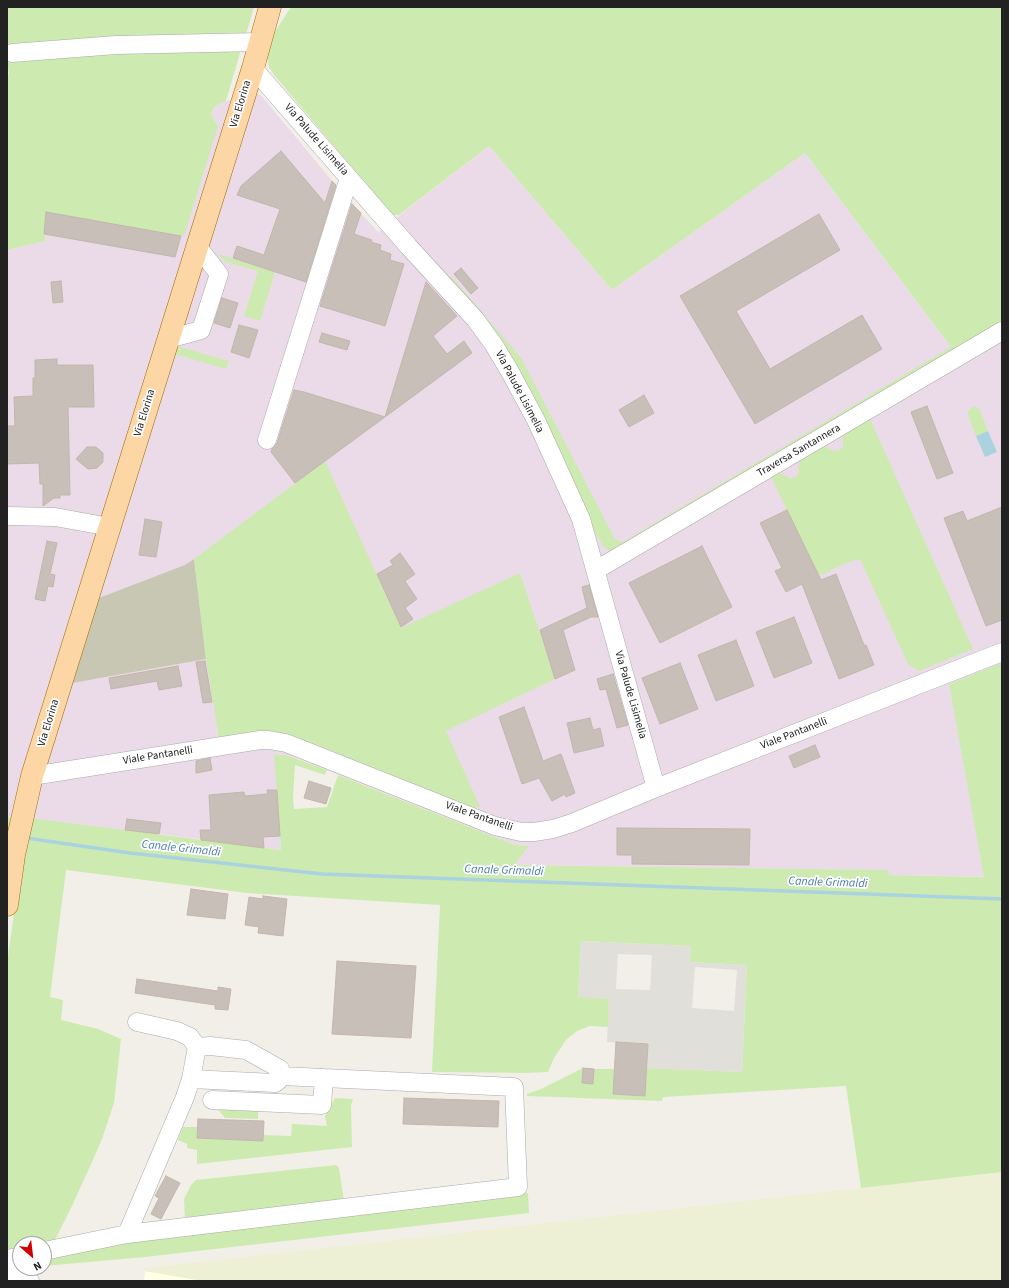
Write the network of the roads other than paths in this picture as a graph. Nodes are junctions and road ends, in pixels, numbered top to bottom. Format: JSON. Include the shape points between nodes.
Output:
{"nodes":[{"id":1,"x":281,"y":7,"type":"edge"},
{"id":2,"x":264,"y":25,"type":"edge"},
{"id":3,"x":12,"y":53,"type":"dead end"},
{"id":4,"x":253,"y":68,"type":"junction"},
{"id":5,"x":349,"y":178,"type":"junction"},
{"id":6,"x":197,"y":246,"type":"junction"},
{"id":7,"x":1002,"y":331,"type":"edge"},
{"id":8,"x":168,"y":338,"type":"junction"},
{"id":9,"x":267,"y":440,"type":"dead end"},
{"id":10,"x":7,"y":516,"type":"edge"},
{"id":11,"x":110,"y":527,"type":"junction"},
{"id":12,"x":596,"y":570,"type":"junction"},
{"id":13,"x":1002,"y":652,"type":"edge"},
{"id":14,"x":32,"y":776,"type":"junction"},
{"id":15,"x":656,"y":788,"type":"junction"},
{"id":16,"x":7,"y":906,"type":"edge"},
{"id":17,"x":138,"y":1022,"type":"dead end"},
{"id":18,"x":197,"y":1047,"type":"junction"},
{"id":19,"x":282,"y":1076,"type":"junction"},
{"id":20,"x":324,"y":1078,"type":"junction"},
{"id":21,"x":191,"y":1079,"type":"junction"},
{"id":22,"x":212,"y":1100,"type":"dead end"},
{"id":23,"x":127,"y":1234,"type":"junction"},
{"id":24,"x":52,"y":1250,"type":"edge"},
{"id":25,"x":11,"y":1262,"type":"edge"},
{"id":26,"x":30,"y":1281,"type":"edge"}],
"edges":[{"from":1,"to":2,"type":"street"},
{"from":2,"to":3,"type":"street","via":[[116,44]]},
{"from":2,"to":4,"type":"main road","name":"Via Elorina"},
{"from":4,"to":5,"type":"street","name":"Via Palude Lisimelia"},
{"from":4,"to":6,"type":"main road","name":"Via Elorina"},
{"from":5,"to":9,"type":"street"},
{"from":5,"to":12,"type":"street","name":"Via Palude Lisimelia","via":[[475,319],[494,345],[536,420],[580,519]]},
{"from":6,"to":8,"type":"main road","name":"Via Elorina"},
{"from":6,"to":8,"type":"street","via":[[219,274],[200,330]]},
{"from":7,"to":12,"type":"street","name":"Traversa Santannera"},
{"from":8,"to":11,"type":"main road","name":"Via Elorina"},
{"from":10,"to":11,"type":"street","via":[[55,517]]},
{"from":11,"to":14,"type":"main road","name":"Via Elorina"},
{"from":12,"to":15,"type":"street","name":"Via Palude Lisimelia"},
{"from":13,"to":15,"type":"street","name":"Viale Pantanelli"},
{"from":14,"to":15,"type":"street","name":"Viale Pantanelli","via":[[270,740],[286,743],[495,826],[521,832],[553,829],[572,823]]},
{"from":14,"to":16,"type":"main road","name":"Via Elorina","via":[[14,855]]},
{"from":17,"to":18,"type":"street","via":[[177,1030],[190,1037]]},
{"from":18,"to":19,"type":"street","via":[[246,1050],[280,1069]]},
{"from":18,"to":21,"type":"street"},
{"from":19,"to":20,"type":"street"},
{"from":19,"to":21,"type":"street","via":[[275,1083]]},
{"from":20,"to":22,"type":"street","via":[[322,1105]]},
{"from":20,"to":23,"type":"street","via":[[514,1087],[518,1187]]},
{"from":21,"to":23,"type":"street"},
{"from":23,"to":24,"type":"street"},
{"from":25,"to":26,"type":"street"}]}
